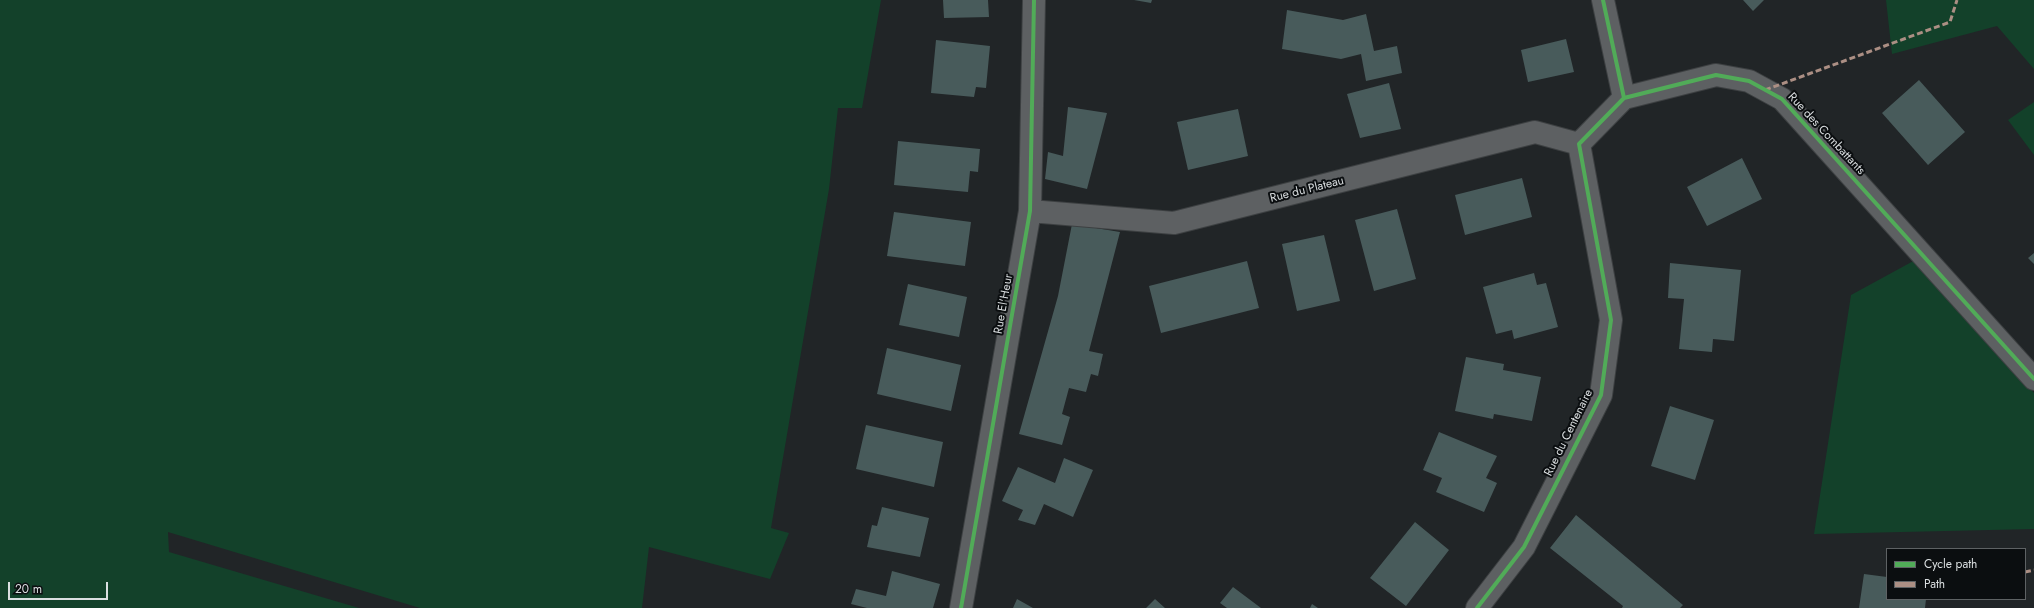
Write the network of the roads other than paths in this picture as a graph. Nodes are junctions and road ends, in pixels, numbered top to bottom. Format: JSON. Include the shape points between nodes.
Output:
{"nodes":[{"id":1,"x":1034,"y":0,"type":"edge"},
{"id":2,"x":1604,"y":0,"type":"edge"},
{"id":3,"x":1624,"y":98,"type":"junction"},
{"id":4,"x":1579,"y":144,"type":"junction"},
{"id":5,"x":1030,"y":212,"type":"junction"},
{"id":6,"x":2034,"y":379,"type":"edge"},
{"id":7,"x":961,"y":608,"type":"edge"},
{"id":8,"x":1477,"y":608,"type":"edge"}],
"edges":[{"from":1,"to":5,"type":"street","name":"Rue El'Heur"},
{"from":2,"to":3,"type":"street"},
{"from":3,"to":4,"type":"street"},
{"from":3,"to":6,"type":"street","name":"Rue des Combattants","via":[[1716,75],[1749,81],[1782,99]]},
{"from":4,"to":5,"type":"street","name":"Rue du Plateau","via":[[1535,132],[1174,223]]},
{"from":4,"to":8,"type":"street","name":"Rue du Centenaire","via":[[1611,320],[1601,395],[1524,547]]},
{"from":5,"to":7,"type":"street","name":"Rue El'Heur"}]}
